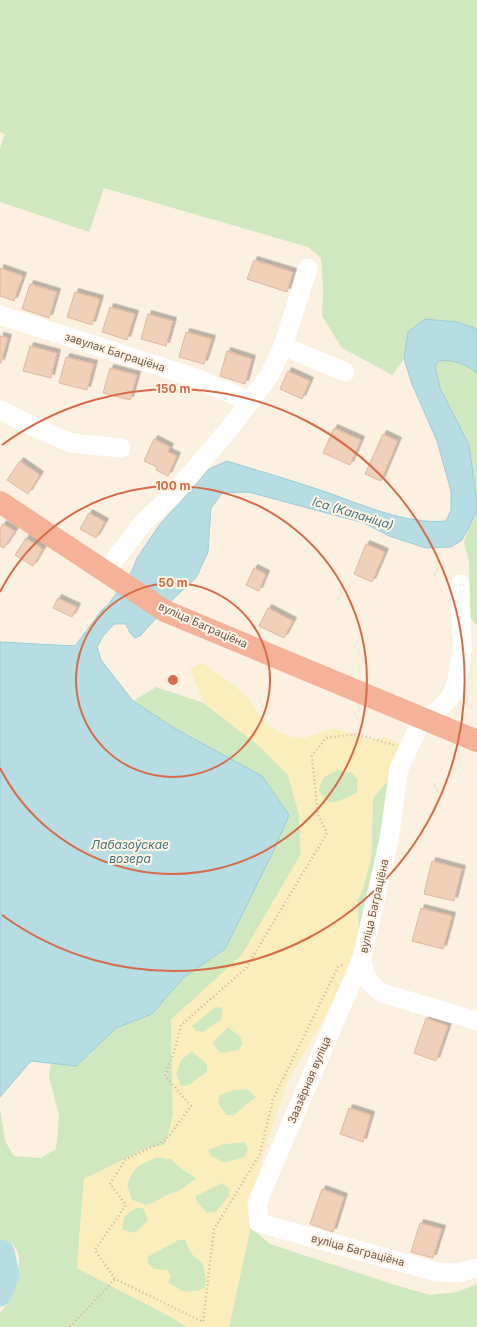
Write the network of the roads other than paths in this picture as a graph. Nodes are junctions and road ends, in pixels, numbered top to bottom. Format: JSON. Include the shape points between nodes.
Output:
{"nodes":[{"id":1,"x":308,"y":268,"type":"dead end"},
{"id":2,"x":0,"y":315,"type":"edge"},
{"id":3,"x":283,"y":346,"type":"junction"},
{"id":4,"x":345,"y":372,"type":"dead end"},
{"id":5,"x":250,"y":402,"type":"junction"},
{"id":6,"x":0,"y":410,"type":"edge"},
{"id":7,"x":121,"y":448,"type":"dead end"},
{"id":8,"x":0,"y":502,"type":"edge"},
{"id":9,"x":113,"y":577,"type":"junction"},
{"id":10,"x":460,"y":584,"type":"dead end"},
{"id":11,"x":422,"y":718,"type":"junction"},
{"id":12,"x":477,"y":741,"type":"edge"},
{"id":13,"x":362,"y":958,"type":"junction"},
{"id":14,"x":477,"y":1021,"type":"edge"},
{"id":15,"x":258,"y":1203,"type":"joint"},
{"id":16,"x":477,"y":1268,"type":"edge"}],
"edges":[{"from":1,"to":3,"type":"street"},
{"from":2,"to":5,"type":"street","name":"завулак Баграціёна","via":[[199,379]]},
{"from":3,"to":4,"type":"street"},
{"from":3,"to":5,"type":"street","via":[[269,376]]},
{"from":5,"to":9,"type":"street","via":[[176,492],[143,523]]},
{"from":6,"to":7,"type":"street","via":[[71,443]]},
{"from":8,"to":9,"type":"highway","name":"вуліца Баграціёна"},
{"from":9,"to":11,"type":"highway","name":"вуліца Баграціёна","via":[[165,611]]},
{"from":10,"to":11,"type":"street","via":[[462,649],[457,680],[452,695],[439,710]]},
{"from":11,"to":12,"type":"highway","name":"вуліца Баграціёна"},
{"from":11,"to":13,"type":"street","name":"вуліца Баграціёна","via":[[399,768],[389,840]]},
{"from":13,"to":14,"type":"street","name":"вуліца Баграціёна","via":[[365,975],[371,985],[382,993]]},
{"from":13,"to":15,"type":"street","name":"Заазёрная вуліца"},
{"from":15,"to":16,"type":"street","name":"вуліца Баграціёна","via":[[259,1223],[436,1272],[457,1273]]}]}
